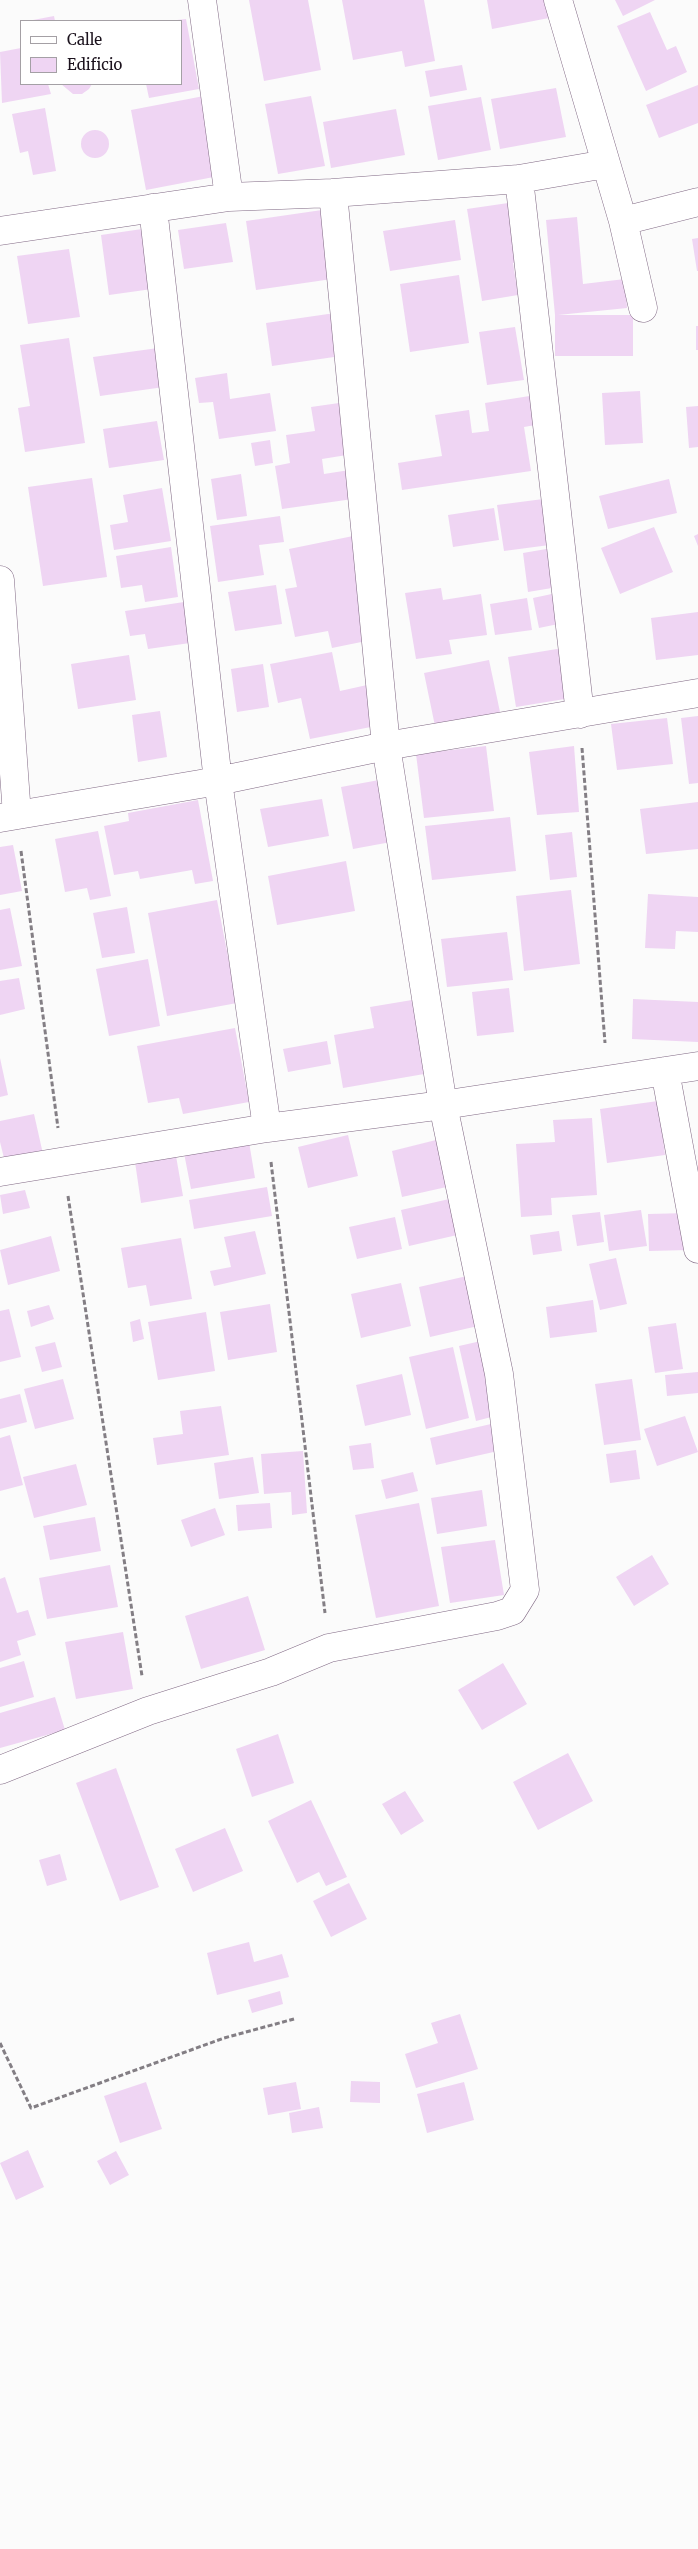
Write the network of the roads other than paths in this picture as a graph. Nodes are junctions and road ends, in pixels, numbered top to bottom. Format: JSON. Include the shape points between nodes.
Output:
{"nodes":[{"id":1,"x":202,"y":0,"type":"edge"},
{"id":2,"x":558,"y":0,"type":"edge"},
{"id":3,"x":606,"y":164,"type":"junction"},
{"id":4,"x":519,"y":179,"type":"junction"},
{"id":5,"x":333,"y":193,"type":"junction"},
{"id":6,"x":229,"y":197,"type":"junction"},
{"id":7,"x":698,"y":202,"type":"edge"},
{"id":8,"x":153,"y":208,"type":"junction"},
{"id":9,"x":623,"y":221,"type":"junction"},
{"id":10,"x":0,"y":231,"type":"edge"},
{"id":11,"x":643,"y":308,"type":"dead end"},
{"id":12,"x":0,"y":580,"type":"edge"},
{"id":13,"x":698,"y":693,"type":"edge"},
{"id":14,"x":580,"y":714,"type":"junction"},
{"id":15,"x":386,"y":746,"type":"junction"},
{"id":16,"x":218,"y":781,"type":"junction"},
{"id":17,"x":8,"y":817,"type":"edge"},
{"id":18,"x":698,"y":1066,"type":"edge"},
{"id":19,"x":665,"y":1072,"type":"junction"},
{"id":20,"x":442,"y":1105,"type":"junction"},
{"id":21,"x":267,"y":1128,"type":"junction"},
{"id":22,"x":0,"y":1172,"type":"edge"},
{"id":23,"x":698,"y":1249,"type":"edge"},
{"id":24,"x":0,"y":1770,"type":"edge"}],
"edges":[{"from":1,"to":6,"type":"street"},
{"from":2,"to":3,"type":"street"},
{"from":3,"to":4,"type":"street"},
{"from":3,"to":9,"type":"street"},
{"from":4,"to":5,"type":"street"},
{"from":4,"to":14,"type":"street"},
{"from":5,"to":6,"type":"street"},
{"from":5,"to":15,"type":"street"},
{"from":6,"to":8,"type":"street"},
{"from":7,"to":9,"type":"street"},
{"from":8,"to":10,"type":"street"},
{"from":8,"to":16,"type":"street"},
{"from":9,"to":11,"type":"street"},
{"from":12,"to":17,"type":"street"},
{"from":13,"to":14,"type":"street"},
{"from":14,"to":15,"type":"street"},
{"from":15,"to":16,"type":"street"},
{"from":15,"to":20,"type":"street"},
{"from":16,"to":17,"type":"street"},
{"from":16,"to":21,"type":"street"},
{"from":18,"to":19,"type":"street"},
{"from":19,"to":20,"type":"street"},
{"from":19,"to":23,"type":"street"},
{"from":20,"to":21,"type":"street"},
{"from":20,"to":24,"type":"street","via":[[499,1374],[525,1590],[512,1611],[330,1648],[271,1672],[148,1711]]},
{"from":21,"to":22,"type":"street"}]}
